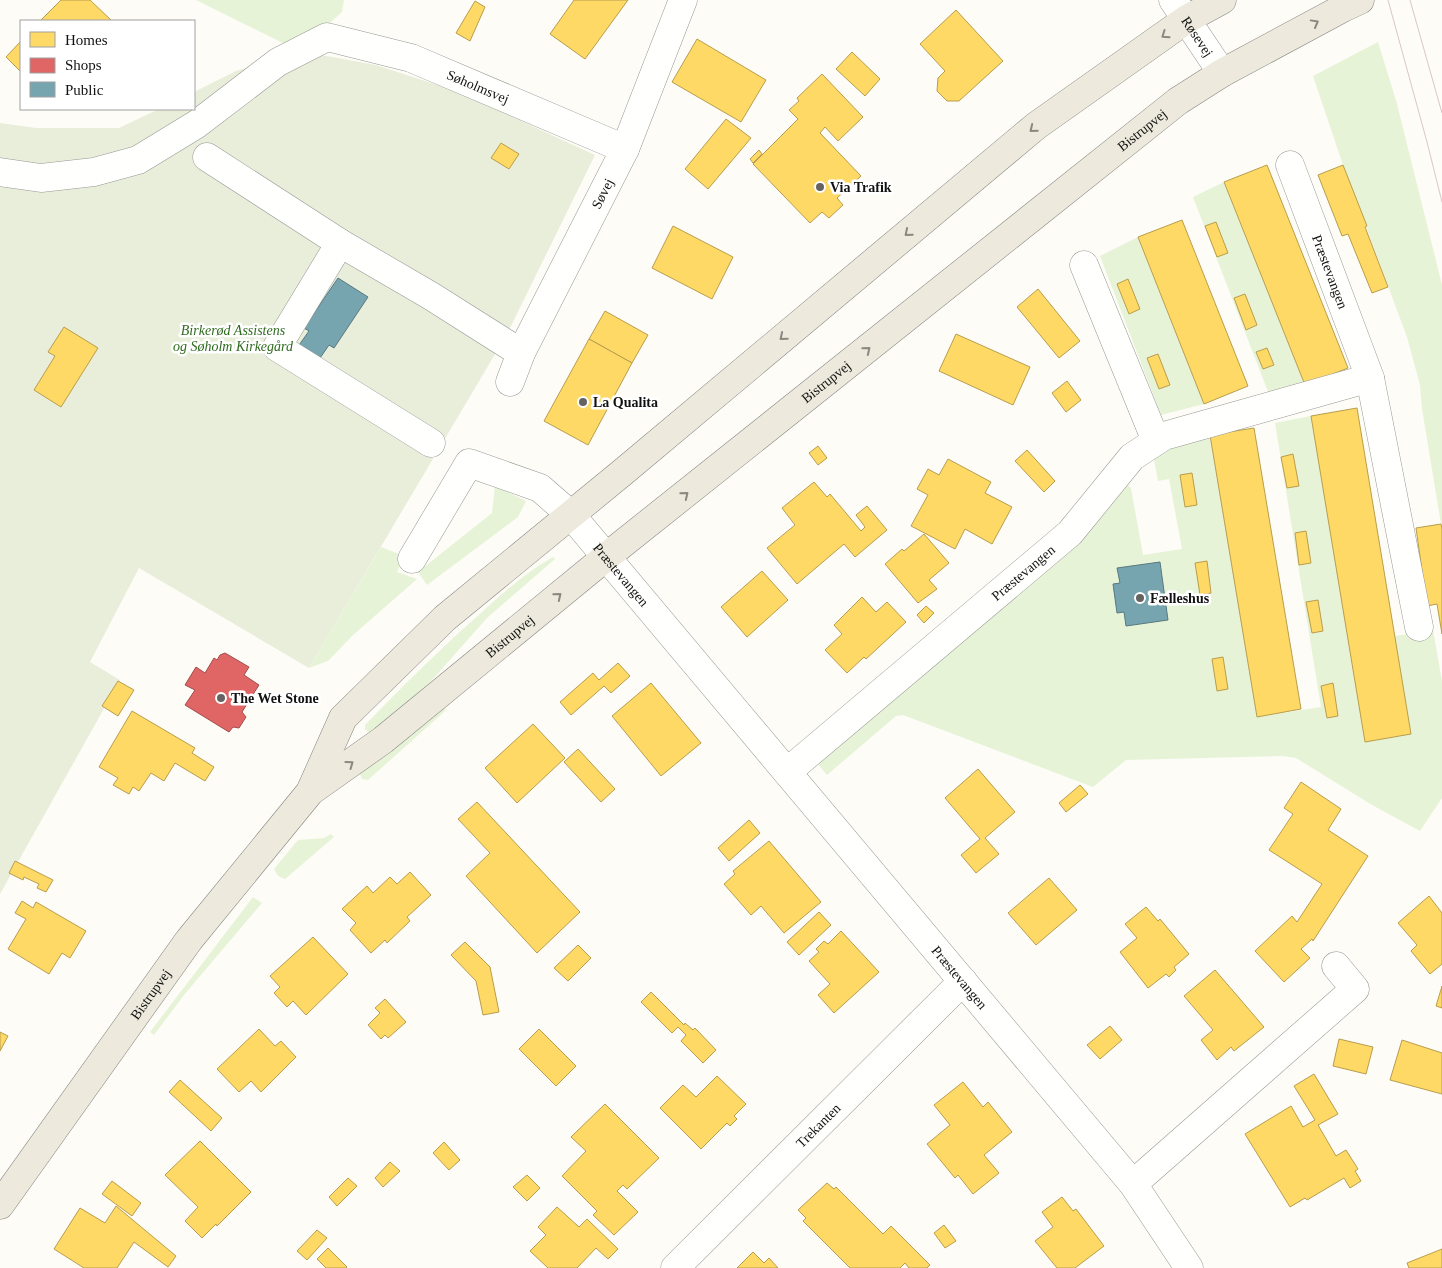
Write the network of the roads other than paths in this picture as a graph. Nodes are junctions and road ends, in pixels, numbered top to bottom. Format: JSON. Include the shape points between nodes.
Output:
{"nodes":[{"id":1,"x":683,"y":0,"type":"edge"},
{"id":2,"x":1222,"y":0,"type":"edge"},
{"id":3,"x":1352,"y":4,"type":"edge"},
{"id":4,"x":1180,"y":10,"type":"edge"},
{"id":5,"x":1222,"y":73,"type":"junction"},
{"id":6,"x":625,"y":150,"type":"junction"},
{"id":7,"x":206,"y":157,"type":"dead end"},
{"id":8,"x":1290,"y":165,"type":"dead end"},
{"id":9,"x":0,"y":172,"type":"edge"},
{"id":10,"x":340,"y":243,"type":"junction"},
{"id":11,"x":1084,"y":265,"type":"dead end"},
{"id":12,"x":521,"y":353,"type":"junction"},
{"id":13,"x":1370,"y":378,"type":"junction"},
{"id":14,"x":510,"y":382,"type":"dead end"},
{"id":15,"x":1156,"y":441,"type":"junction"},
{"id":16,"x":431,"y":443,"type":"dead end"},
{"id":17,"x":571,"y":515,"type":"junction"},
{"id":18,"x":606,"y":557,"type":"junction"},
{"id":19,"x":412,"y":559,"type":"dead end"},
{"id":20,"x":1419,"y":627,"type":"dead end"},
{"id":21,"x":787,"y":772,"type":"junction"},
{"id":22,"x":310,"y":792,"type":"junction"},
{"id":23,"x":1336,"y":966,"type":"dead end"},
{"id":24,"x":963,"y":981,"type":"junction"},
{"id":25,"x":1133,"y":1184,"type":"junction"},
{"id":26,"x":0,"y":1205,"type":"edge"},
{"id":27,"x":674,"y":1268,"type":"edge"},
{"id":28,"x":1189,"y":1268,"type":"edge"}],
"edges":[{"from":1,"to":6,"type":"street","name":"Søvej"},
{"from":2,"to":4,"type":"main road","name":"Bistrupvej"},
{"from":5,"to":3,"type":"main road","name":"Bistrupvej","one_way":true},
{"from":4,"to":5,"type":"street","name":"Røsevej"},
{"from":4,"to":17,"type":"main road","name":"Bistrupvej","one_way":true,"via":[[1036,126]]},
{"from":18,"to":5,"type":"main road","name":"Bistrupvej","one_way":true,"via":[[1178,101]]},
{"from":6,"to":9,"type":"street","name":"Søholmsvej","via":[[411,58],[327,36],[278,62],[197,124],[138,160],[94,172],[41,178]]},
{"from":6,"to":12,"type":"street","name":"Søvej"},
{"from":7,"to":10,"type":"street"},
{"from":8,"to":13,"type":"street","name":"Præstevangen"},
{"from":10,"to":12,"type":"street"},
{"from":10,"to":16,"type":"street","via":[[277,347]]},
{"from":11,"to":15,"type":"street"},
{"from":12,"to":14,"type":"street","name":"Søvej"},
{"from":13,"to":15,"type":"street","name":"Præstevangen","via":[[1164,436]]},
{"from":13,"to":20,"type":"street","name":"Præstevangen"},
{"from":15,"to":21,"type":"street","name":"Præstevangen","via":[[1132,457],[1070,533]]},
{"from":17,"to":18,"type":"street","name":"Præstevangen"},
{"from":17,"to":19,"type":"street","name":"Præstevangen","via":[[540,488],[468,463]]},
{"from":17,"to":22,"type":"main road","name":"Bistrupvej","via":[[445,618],[343,718]]},
{"from":18,"to":21,"type":"street","name":"Præstevangen"},
{"from":22,"to":18,"type":"main road","name":"Bistrupvej","one_way":true,"via":[[383,740]]},
{"from":21,"to":24,"type":"street","name":"Præstevangen"},
{"from":22,"to":26,"type":"main road","name":"Bistrupvej","via":[[190,940]]},
{"from":23,"to":25,"type":"street","via":[[1355,989]]},
{"from":24,"to":25,"type":"street","name":"Præstevangen"},
{"from":24,"to":27,"type":"street","name":"Trekanten"},
{"from":25,"to":28,"type":"street","name":"Præstevangen"}]}
